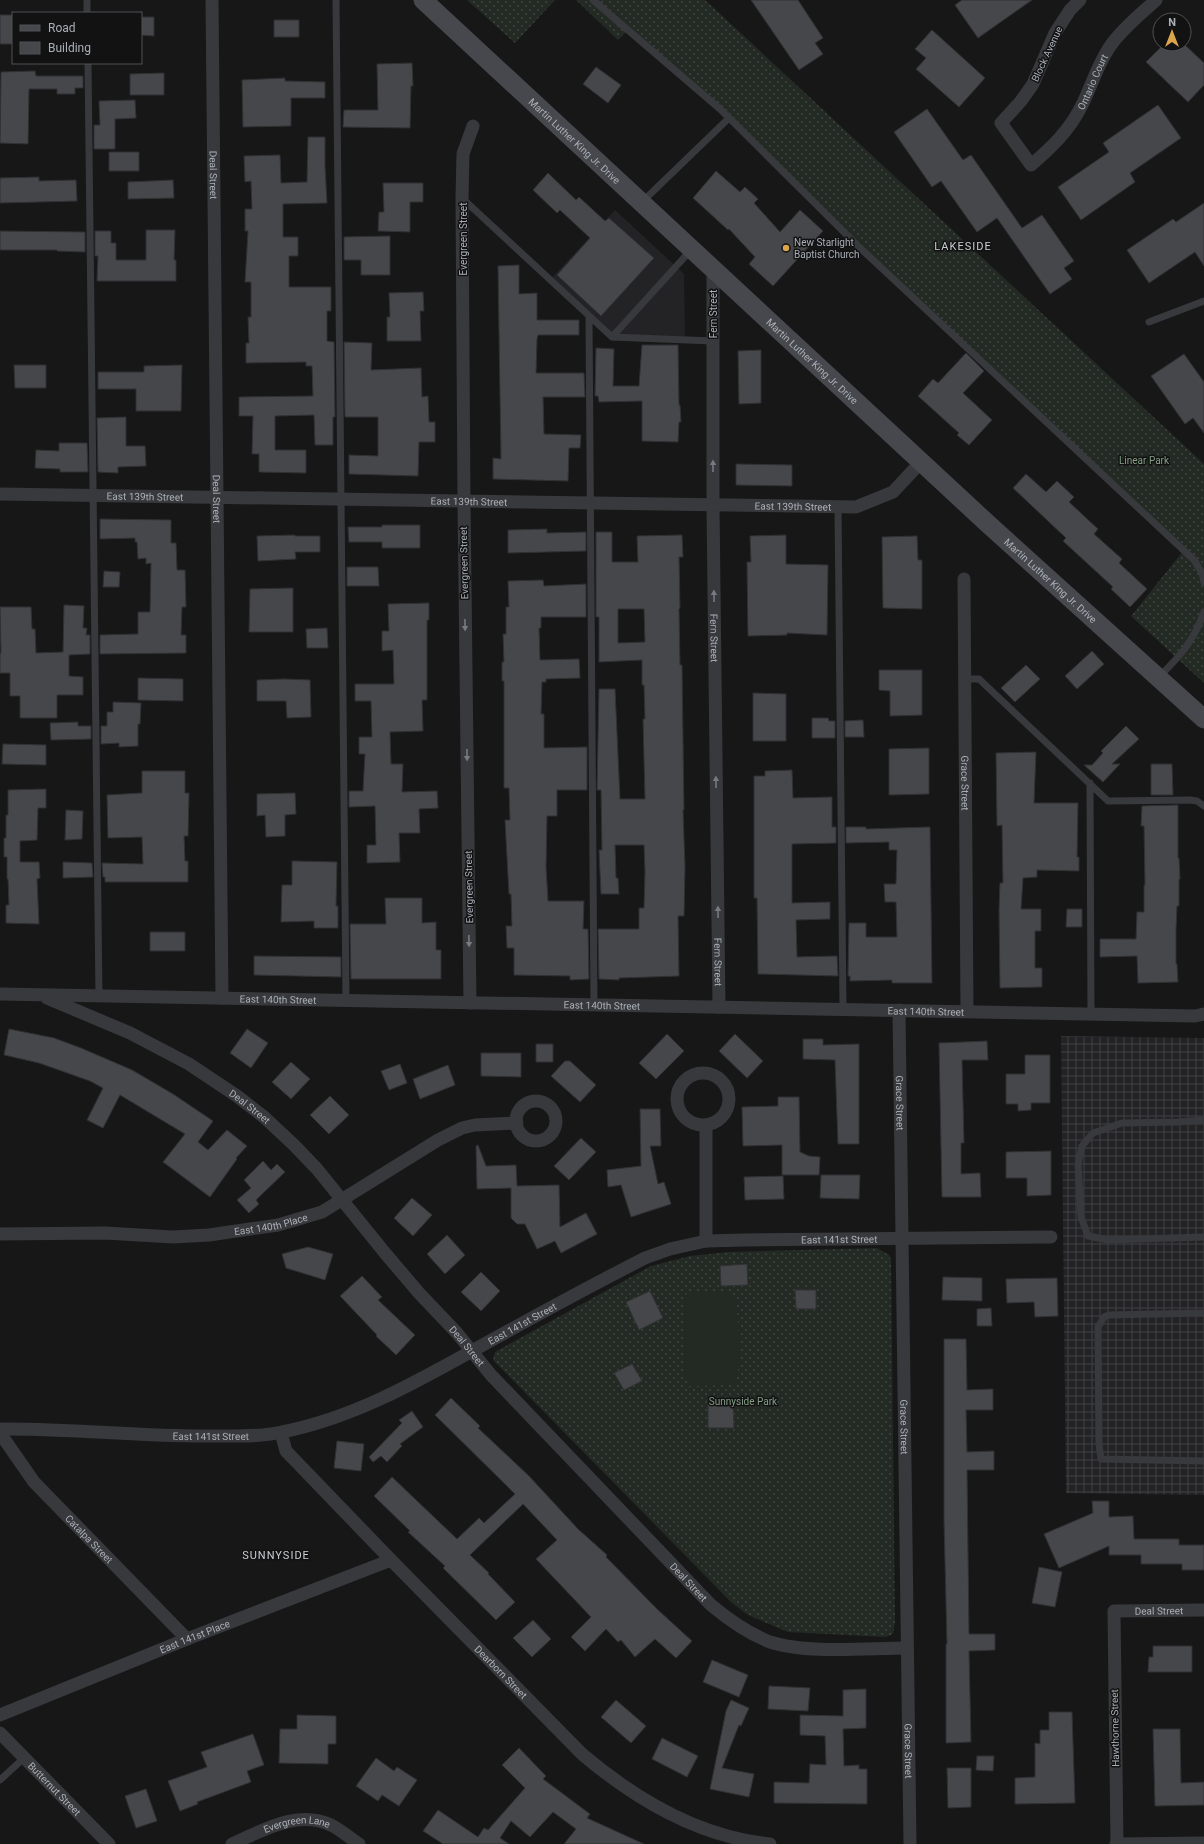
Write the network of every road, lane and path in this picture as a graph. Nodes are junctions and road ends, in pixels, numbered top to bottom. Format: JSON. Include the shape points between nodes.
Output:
{"nodes":[{"id":1,"x":87,"y":0,"type":"edge"},
{"id":2,"x":212,"y":0,"type":"edge"},
{"id":3,"x":336,"y":0,"type":"edge"},
{"id":4,"x":423,"y":0,"type":"edge"},
{"id":5,"x":593,"y":0,"type":"edge"},
{"id":6,"x":1080,"y":0,"type":"edge"},
{"id":7,"x":1156,"y":0,"type":"edge"},
{"id":8,"x":87,"y":12,"type":"edge"},
{"id":9,"x":88,"y":64,"type":"edge"},
{"id":10,"x":729,"y":118,"type":"junction"},
{"id":11,"x":473,"y":126,"type":"dead end"},
{"id":12,"x":1031,"y":166,"type":"joint"},
{"id":13,"x":462,"y":199,"type":"junction"},
{"id":14,"x":641,"y":203,"type":"junction"},
{"id":15,"x":692,"y":250,"type":"junction"},
{"id":16,"x":712,"y":269,"type":"junction"},
{"id":17,"x":1204,"y":301,"type":"edge"},
{"id":18,"x":589,"y":318,"type":"junction"},
{"id":19,"x":1149,"y":322,"type":"dead end"},
{"id":20,"x":612,"y":337,"type":"junction"},
{"id":21,"x":712,"y":341,"type":"junction"},
{"id":22,"x":921,"y":462,"type":"junction"},
{"id":23,"x":0,"y":494,"type":"edge"},
{"id":24,"x":93,"y":495,"type":"junction"},
{"id":25,"x":216,"y":497,"type":"junction"},
{"id":26,"x":341,"y":499,"type":"junction"},
{"id":27,"x":464,"y":502,"type":"junction"},
{"id":28,"x":591,"y":504,"type":"junction"},
{"id":29,"x":713,"y":506,"type":"junction"},
{"id":30,"x":838,"y":507,"type":"junction"},
{"id":31,"x":964,"y":579,"type":"dead end"},
{"id":32,"x":1204,"y":582,"type":"edge"},
{"id":33,"x":1204,"y":612,"type":"edge"},
{"id":34,"x":1158,"y":677,"type":"junction"},
{"id":35,"x":965,"y":679,"type":"junction"},
{"id":36,"x":1204,"y":719,"type":"edge"},
{"id":37,"x":1090,"y":784,"type":"junction"},
{"id":38,"x":1204,"y":806,"type":"edge"},
{"id":39,"x":0,"y":994,"type":"edge"},
{"id":40,"x":40,"y":995,"type":"junction"},
{"id":41,"x":99,"y":996,"type":"junction"},
{"id":42,"x":222,"y":998,"type":"junction"},
{"id":43,"x":346,"y":1000,"type":"junction"},
{"id":44,"x":470,"y":1002,"type":"junction"},
{"id":45,"x":594,"y":1005,"type":"junction"},
{"id":46,"x":719,"y":1007,"type":"junction"},
{"id":47,"x":843,"y":1009,"type":"junction"},
{"id":48,"x":900,"y":1010,"type":"junction"},
{"id":49,"x":967,"y":1011,"type":"junction"},
{"id":50,"x":1091,"y":1014,"type":"junction"},
{"id":51,"x":1204,"y":1014,"type":"edge"},
{"id":52,"x":1204,"y":1120,"type":"edge"},
{"id":53,"x":517,"y":1123,"type":"dead end"},
{"id":54,"x":706,"y":1125,"type":"dead end"},
{"id":55,"x":343,"y":1199,"type":"junction"},
{"id":56,"x":0,"y":1234,"type":"edge"},
{"id":57,"x":1051,"y":1237,"type":"dead end"},
{"id":58,"x":1204,"y":1237,"type":"edge"},
{"id":59,"x":903,"y":1239,"type":"junction"},
{"id":60,"x":706,"y":1242,"type":"junction"},
{"id":61,"x":1204,"y":1313,"type":"edge"},
{"id":62,"x":472,"y":1352,"type":"junction"},
{"id":63,"x":0,"y":1429,"type":"edge"},
{"id":64,"x":281,"y":1432,"type":"junction"},
{"id":65,"x":0,"y":1433,"type":"edge"},
{"id":66,"x":1204,"y":1461,"type":"edge"},
{"id":67,"x":391,"y":1560,"type":"junction"},
{"id":68,"x":1204,"y":1610,"type":"edge"},
{"id":69,"x":1114,"y":1611,"type":"joint"},
{"id":70,"x":187,"y":1639,"type":"junction"},
{"id":71,"x":907,"y":1648,"type":"junction"},
{"id":72,"x":0,"y":1715,"type":"edge"},
{"id":73,"x":0,"y":1734,"type":"edge"},
{"id":74,"x":24,"y":1758,"type":"junction"},
{"id":75,"x":0,"y":1780,"type":"edge"},
{"id":76,"x":1204,"y":1843,"type":"edge"},
{"id":77,"x":110,"y":1844,"type":"edge"},
{"id":78,"x":232,"y":1844,"type":"edge"},
{"id":79,"x":359,"y":1844,"type":"edge"},
{"id":80,"x":770,"y":1844,"type":"edge"},
{"id":81,"x":910,"y":1844,"type":"edge"},
{"id":82,"x":1116,"y":1844,"type":"edge"}],
"edges":[{"from":1,"to":8,"type":"lane"},
{"from":2,"to":25,"type":"street","name":"Deal Street"},
{"from":3,"to":26,"type":"lane"},
{"from":4,"to":14,"type":"main road","name":"Martin Luther King Jr. Drive"},
{"from":5,"to":10,"type":"lane"},
{"from":6,"to":12,"type":"street","name":"Block Avenue","via":[[1055,33],[1033,84],[1021,102],[1001,123]]},
{"from":7,"to":12,"type":"street","name":"Ontario Court","via":[[1111,45],[1070,125],[1056,143]]},
{"from":9,"to":24,"type":"lane"},
{"from":10,"to":14,"type":"lane"},
{"from":10,"to":32,"type":"lane","via":[[858,246],[1194,560]]},
{"from":11,"to":13,"type":"street","name":"Evergreen Street","via":[[463,154]]},
{"from":13,"to":18,"type":"lane"},
{"from":13,"to":27,"type":"street","name":"Evergreen Street"},
{"from":14,"to":15,"type":"main road","name":"Martin Luther King Jr. Drive"},
{"from":15,"to":16,"type":"main road","name":"Martin Luther King Jr. Drive"},
{"from":15,"to":20,"type":"lane"},
{"from":16,"to":21,"type":"street","name":"Fern Street"},
{"from":16,"to":22,"type":"main road","name":"Martin Luther King Jr. Drive"},
{"from":17,"to":19,"type":"lane"},
{"from":18,"to":20,"type":"lane"},
{"from":18,"to":28,"type":"lane"},
{"from":20,"to":21,"type":"lane"},
{"from":29,"to":21,"type":"street","name":"Fern Street","one_way":true},
{"from":22,"to":30,"type":"street","name":"East 139th Street","via":[[893,492],[856,507]]},
{"from":22,"to":34,"type":"main road","name":"Martin Luther King Jr. Drive"},
{"from":23,"to":24,"type":"street","name":"East 139th Street"},
{"from":24,"to":25,"type":"street","name":"East 139th Street"},
{"from":24,"to":41,"type":"lane"},
{"from":25,"to":26,"type":"street","name":"East 139th Street"},
{"from":25,"to":42,"type":"street","name":"Deal Street"},
{"from":26,"to":27,"type":"street","name":"East 139th Street"},
{"from":26,"to":43,"type":"lane"},
{"from":27,"to":28,"type":"street","name":"East 139th Street"},
{"from":27,"to":44,"type":"street","name":"Evergreen Street","one_way":true},
{"from":28,"to":29,"type":"street","name":"East 139th Street"},
{"from":28,"to":45,"type":"lane"},
{"from":29,"to":30,"type":"street","name":"East 139th Street"},
{"from":46,"to":29,"type":"street","name":"Fern Street","one_way":true},
{"from":30,"to":47,"type":"lane"},
{"from":31,"to":35,"type":"street","name":"Grace Street"},
{"from":33,"to":34,"type":"lane","via":[[1184,652]]},
{"from":34,"to":36,"type":"main road","name":"Martin Luther King Jr. Drive"},
{"from":35,"to":37,"type":"lane","via":[[979,679]]},
{"from":35,"to":49,"type":"street","name":"Grace Street"},
{"from":37,"to":38,"type":"lane","via":[[1108,801],[1190,800]]},
{"from":37,"to":50,"type":"lane"},
{"from":39,"to":40,"type":"street","name":"East 140th Street"},
{"from":40,"to":41,"type":"street","name":"East 140th Street"},
{"from":40,"to":55,"type":"street","name":"Deal Street","via":[[130,1033],[212,1079],[264,1117],[318,1169]]},
{"from":41,"to":42,"type":"street","name":"East 140th Street"},
{"from":42,"to":43,"type":"street","name":"East 140th Street"},
{"from":43,"to":44,"type":"street","name":"East 140th Street"},
{"from":44,"to":45,"type":"street","name":"East 140th Street"},
{"from":45,"to":46,"type":"street","name":"East 140th Street"},
{"from":46,"to":47,"type":"street","name":"East 140th Street"},
{"from":47,"to":48,"type":"street","name":"East 140th Street"},
{"from":48,"to":49,"type":"street","name":"East 140th Street"},
{"from":48,"to":59,"type":"street","name":"Grace Street"},
{"from":49,"to":50,"type":"street","name":"East 140th Street"},
{"from":50,"to":51,"type":"street","name":"East 140th Street"},
{"from":52,"to":58,"type":"lane","via":[[1122,1123],[1093,1133],[1082,1146],[1078,1164],[1081,1217],[1088,1236],[1108,1240]]},
{"from":53,"to":55,"type":"street","name":"East 140th Place","via":[[481,1124],[462,1128]]},
{"from":54,"to":60,"type":"street"},
{"from":55,"to":56,"type":"street","name":"East 140th Place","via":[[306,1218],[278,1225],[210,1235],[173,1237],[105,1233]]},
{"from":55,"to":62,"type":"street","name":"Deal Street","via":[[385,1253]]},
{"from":57,"to":59,"type":"street","name":"East 141st Street"},
{"from":59,"to":60,"type":"street","name":"East 141st Street"},
{"from":59,"to":71,"type":"street","name":"Grace Street"},
{"from":60,"to":62,"type":"street","name":"East 141st Street","via":[[670,1249],[645,1258]]},
{"from":61,"to":66,"type":"lane","via":[[1109,1315],[1104,1317],[1098,1327],[1101,1459]]},
{"from":62,"to":64,"type":"street","name":"East 141st Street","via":[[369,1405],[319,1423]]},
{"from":62,"to":71,"type":"street","name":"Deal Street","via":[[711,1605],[729,1620],[754,1635],[790,1647]]},
{"from":63,"to":64,"type":"street","name":"East 141st Street","via":[[181,1437]]},
{"from":64,"to":67,"type":"street","name":"Dearborn Street","via":[[286,1451]]},
{"from":65,"to":70,"type":"street","name":"Catalpa Street","via":[[34,1482]]},
{"from":67,"to":70,"type":"street","name":"East 141st Place"},
{"from":67,"to":80,"type":"street","name":"Dearborn Street","via":[[582,1754],[607,1775],[648,1802],[696,1825],[730,1836]]},
{"from":68,"to":69,"type":"street","name":"Deal Street"},
{"from":69,"to":82,"type":"street","name":"Hawthorne Street"},
{"from":70,"to":72,"type":"street","name":"East 141st Place"},
{"from":71,"to":81,"type":"street","name":"Grace Street"},
{"from":73,"to":74,"type":"street","name":"Butternut Street"},
{"from":74,"to":75,"type":"lane"},
{"from":74,"to":77,"type":"street","name":"Butternut Street"},
{"from":76,"to":82,"type":"street"},
{"from":78,"to":79,"type":"street","name":"Evergreen Lane","via":[[283,1823],[304,1819],[331,1825]]}]}
